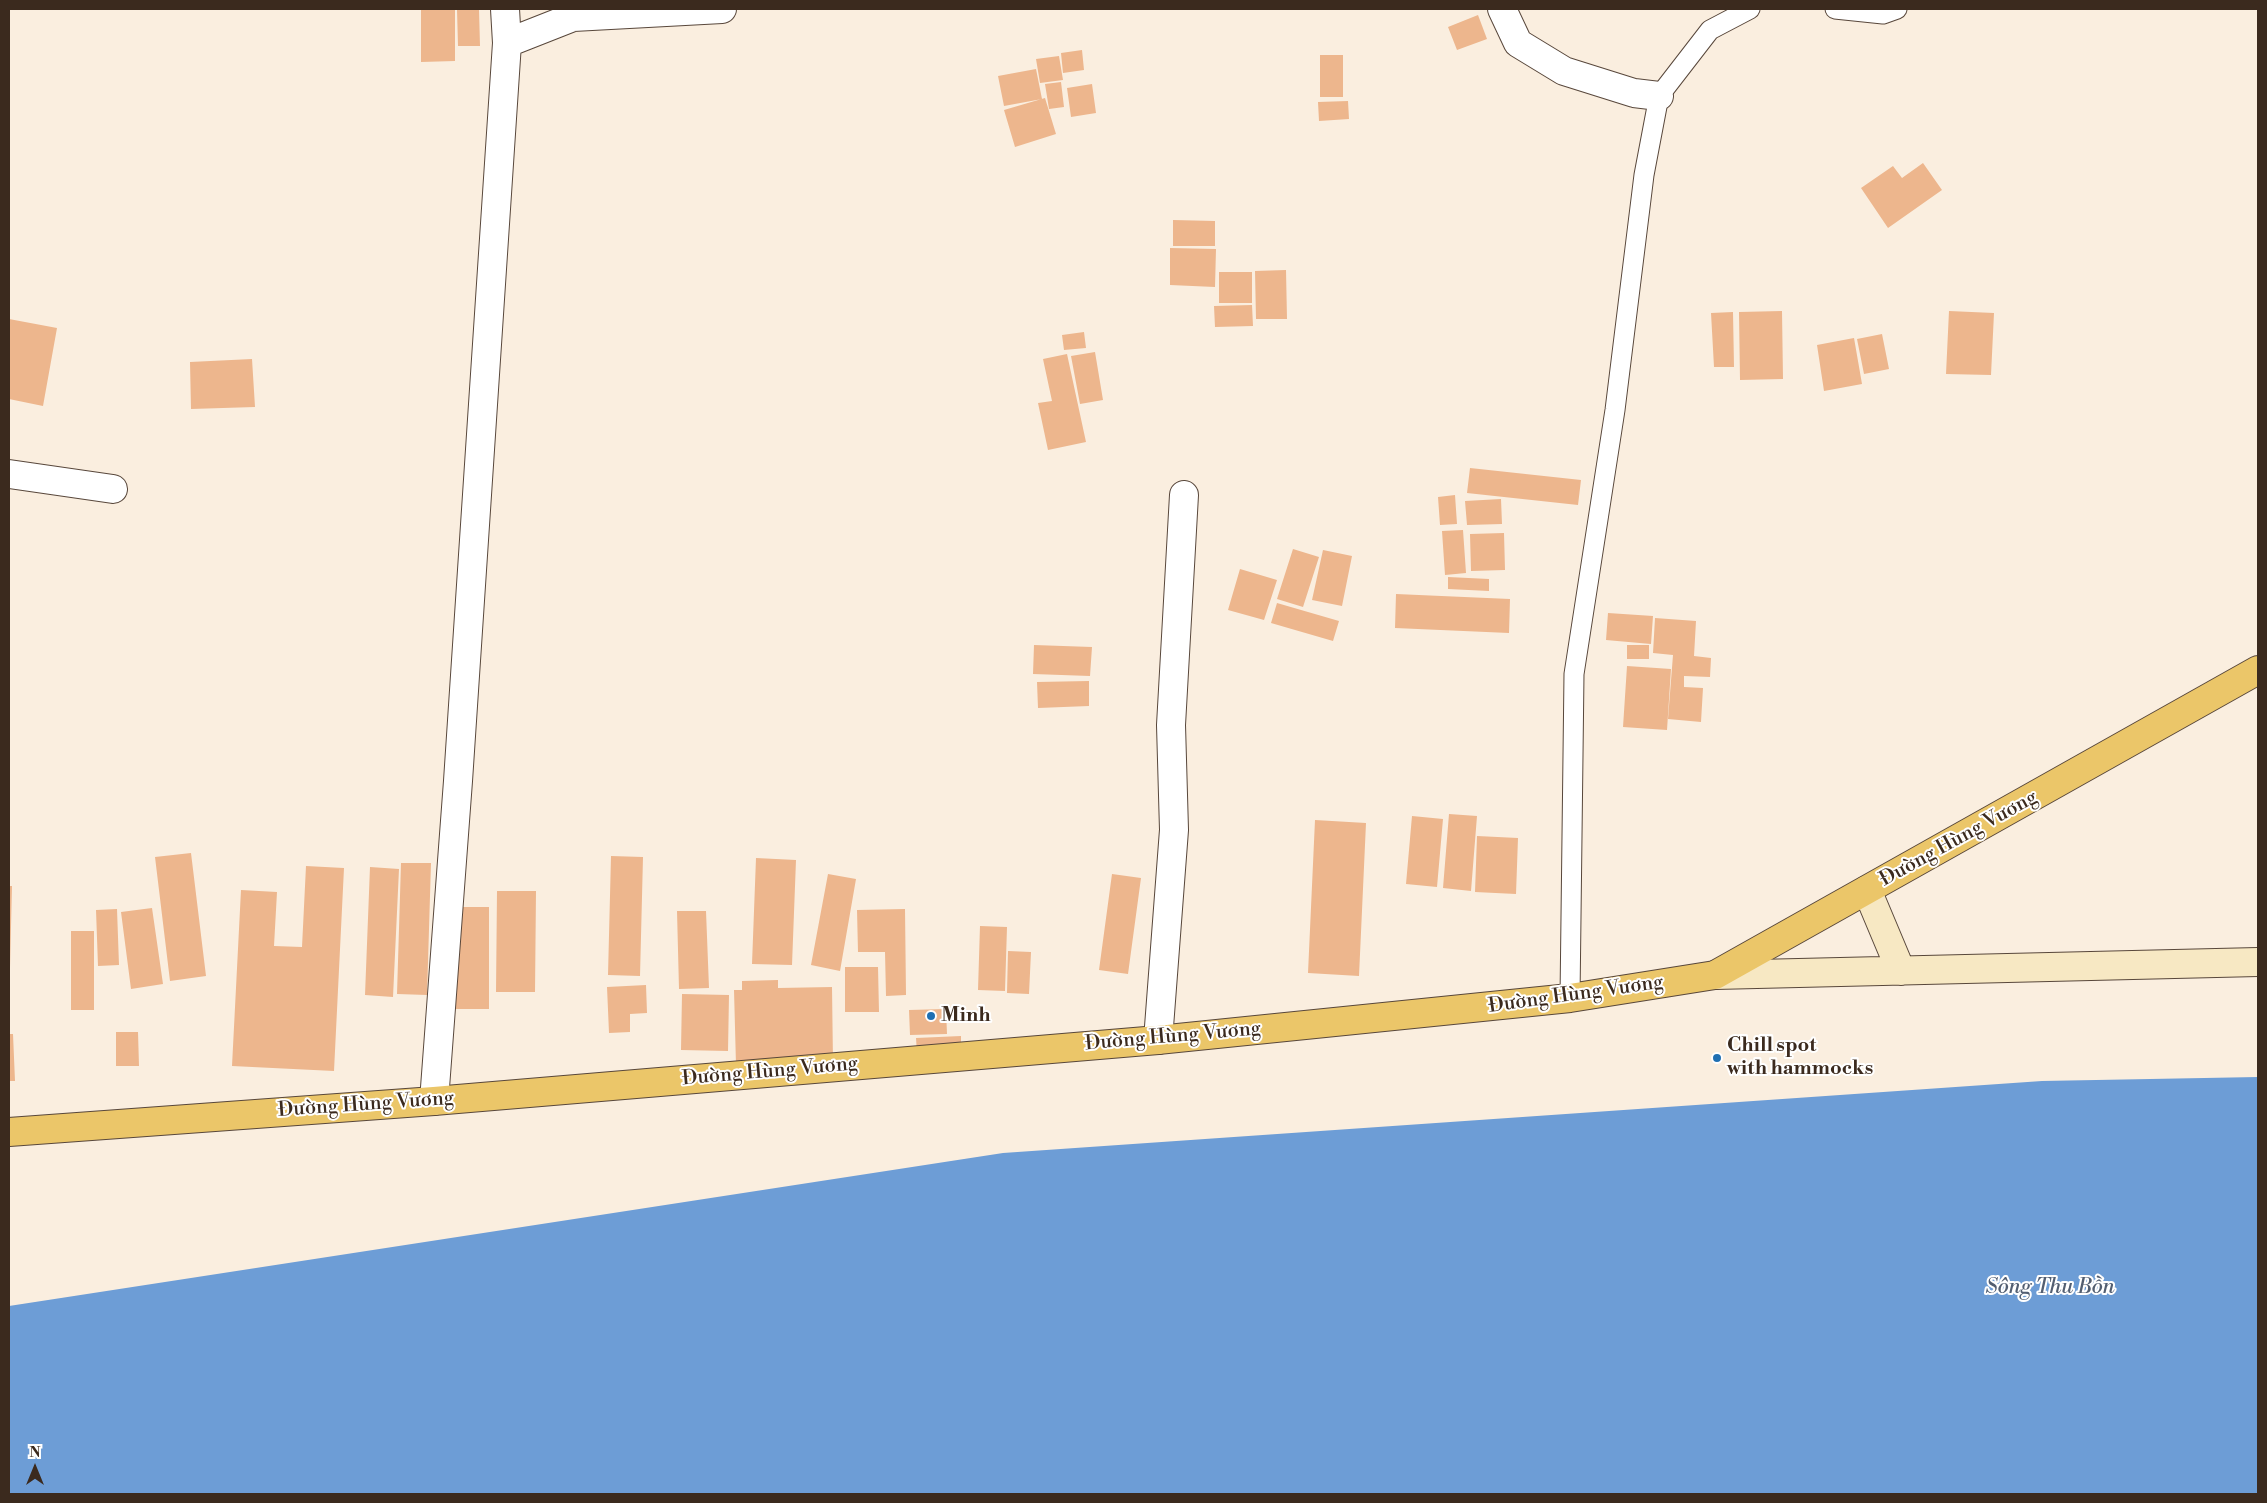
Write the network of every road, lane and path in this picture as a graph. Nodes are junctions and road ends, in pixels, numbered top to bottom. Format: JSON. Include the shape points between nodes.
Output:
{"nodes":[{"id":1,"x":505,"y":9,"type":"edge"},
{"id":2,"x":722,"y":9,"type":"edge"},
{"id":3,"x":1502,"y":9,"type":"edge"},
{"id":4,"x":1750,"y":9,"type":"edge"},
{"id":5,"x":1835,"y":9,"type":"edge"},
{"id":6,"x":1897,"y":9,"type":"edge"},
{"id":7,"x":507,"y":43,"type":"junction"},
{"id":8,"x":1660,"y":96,"type":"junction"},
{"id":9,"x":9,"y":474,"type":"edge"},
{"id":10,"x":113,"y":488,"type":"dead end"},
{"id":11,"x":1184,"y":495,"type":"dead end"},
{"id":12,"x":2258,"y":670,"type":"edge"},
{"id":13,"x":1867,"y":890,"type":"junction"},
{"id":14,"x":2258,"y":962,"type":"edge"},
{"id":15,"x":1901,"y":971,"type":"junction"},
{"id":16,"x":1715,"y":975,"type":"junction"},
{"id":17,"x":1570,"y":998,"type":"junction"},
{"id":18,"x":1158,"y":1040,"type":"junction"},
{"id":19,"x":434,"y":1101,"type":"junction"},
{"id":20,"x":9,"y":1132,"type":"edge"}],
"edges":[{"from":1,"to":7,"type":"street"},
{"from":2,"to":7,"type":"street","via":[[573,17]]},
{"from":3,"to":8,"type":"street","via":[[1518,43],[1564,71],[1634,93]]},
{"from":4,"to":8,"type":"lane","via":[[1710,30]]},
{"from":5,"to":6,"type":"lane","via":[[1883,14]]},
{"from":7,"to":19,"type":"street"},
{"from":8,"to":17,"type":"lane","via":[[1644,176],[1615,410],[1574,674]]},
{"from":9,"to":10,"type":"street"},
{"from":11,"to":18,"type":"street","via":[[1171,725],[1174,830]]},
{"from":12,"to":13,"type":"main road","name":"Đường Hùng Vương"},
{"from":13,"to":15,"type":"street"},
{"from":13,"to":16,"type":"main road","name":"Đường Hùng Vương"},
{"from":14,"to":15,"type":"street"},
{"from":15,"to":16,"type":"street"},
{"from":16,"to":17,"type":"main road","name":"Đường Hùng Vương"},
{"from":17,"to":18,"type":"main road","name":"Đường Hùng Vương"},
{"from":18,"to":19,"type":"main road","name":"Đường Hùng Vương"},
{"from":19,"to":20,"type":"main road","name":"Đường Hùng Vương"}]}
